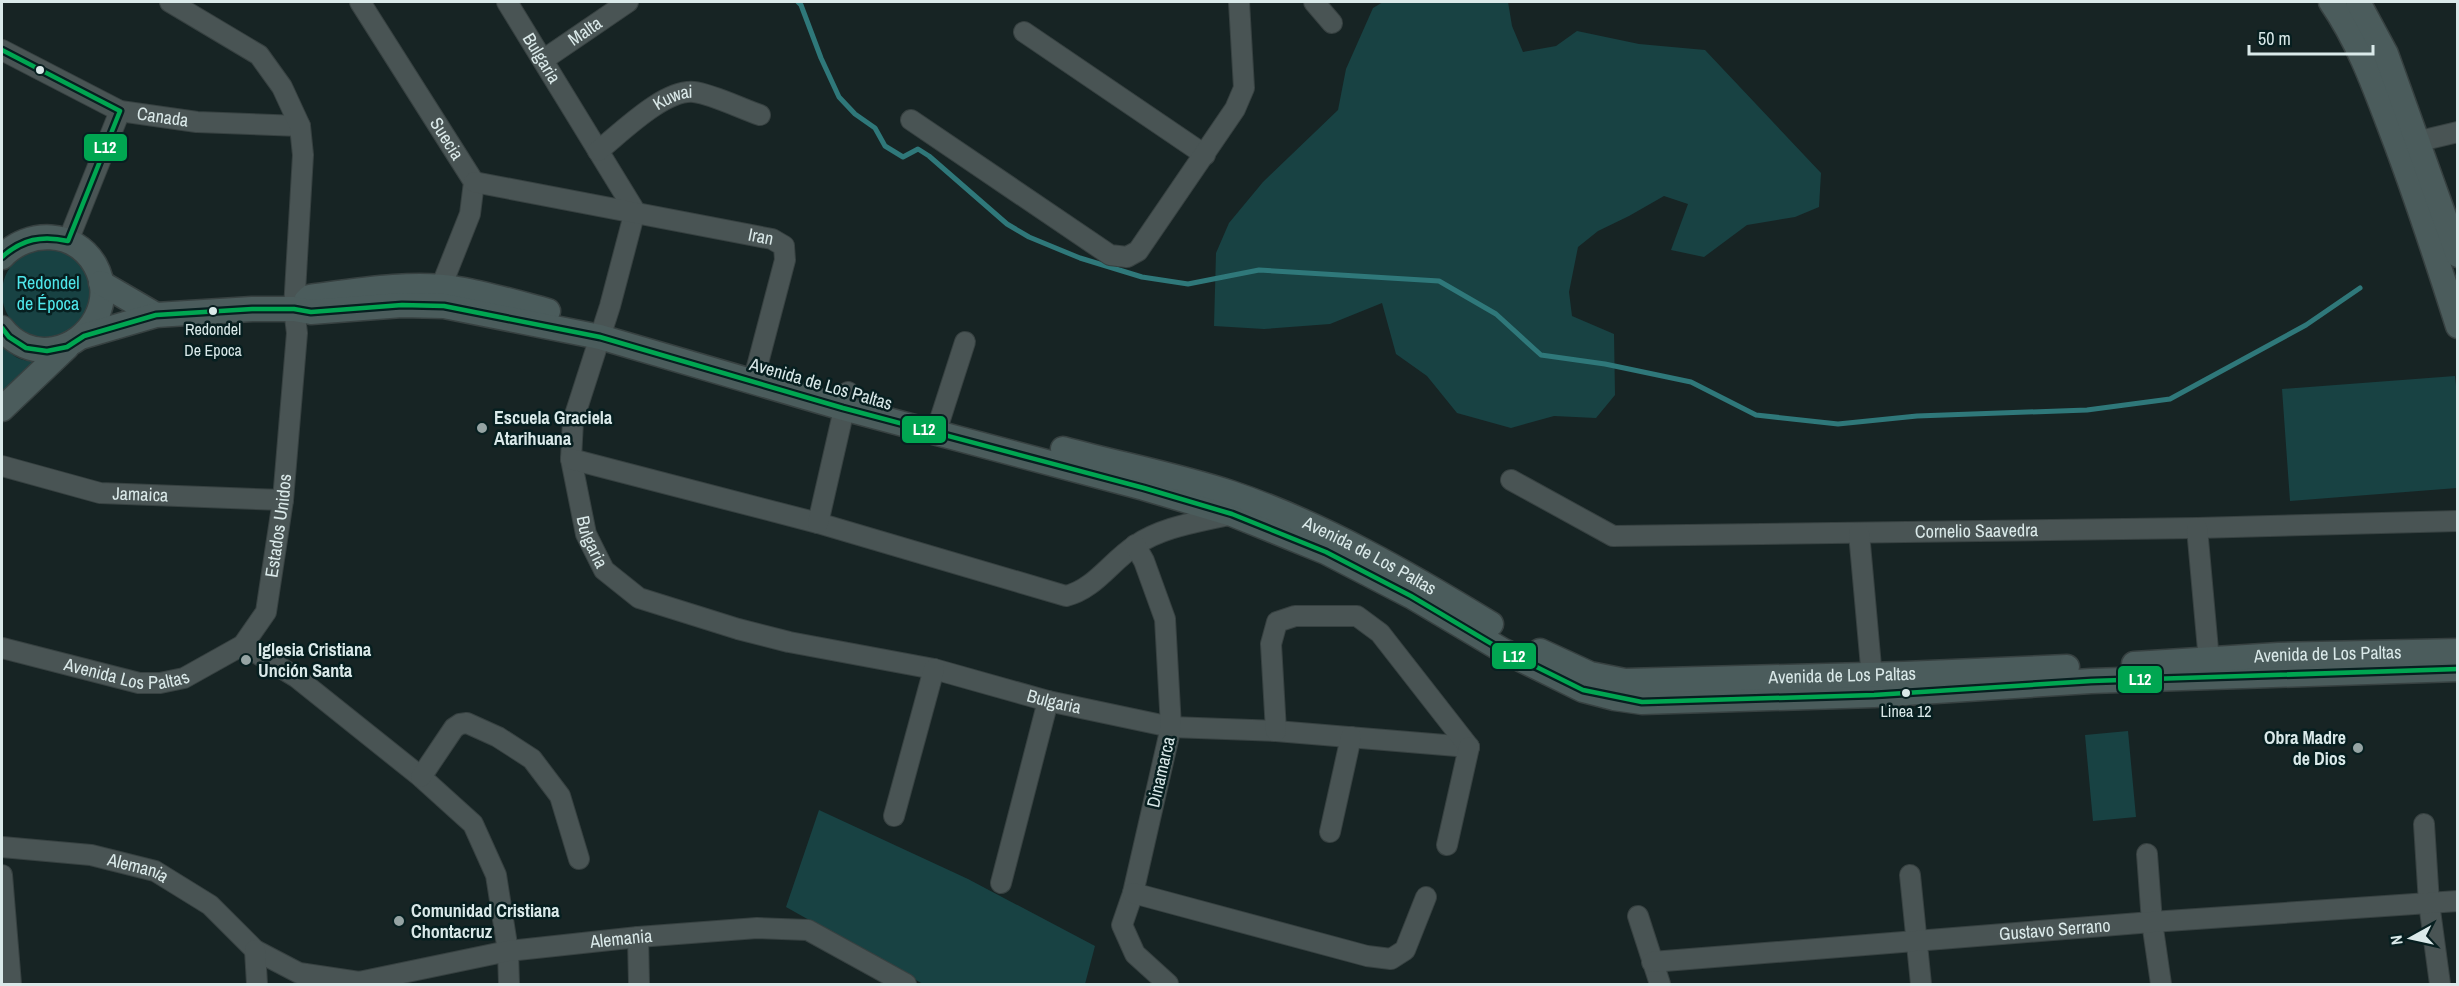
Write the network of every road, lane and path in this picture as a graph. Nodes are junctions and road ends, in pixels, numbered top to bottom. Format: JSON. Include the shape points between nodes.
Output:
{"nodes":[{"id":1,"x":170,"y":2,"type":"edge"},
{"id":2,"x":360,"y":2,"type":"edge"},
{"id":3,"x":507,"y":2,"type":"edge"},
{"id":4,"x":627,"y":2,"type":"edge"},
{"id":5,"x":1239,"y":2,"type":"edge"},
{"id":6,"x":1314,"y":2,"type":"edge"},
{"id":7,"x":2331,"y":2,"type":"edge"},
{"id":8,"x":2358,"y":2,"type":"edge"},
{"id":9,"x":1332,"y":23,"type":"dead end"},
{"id":10,"x":1024,"y":32,"type":"dead end"},
{"id":11,"x":2,"y":50,"type":"edge"},
{"id":12,"x":543,"y":60,"type":"junction"},
{"id":13,"x":120,"y":111,"type":"junction"},
{"id":14,"x":759,"y":115,"type":"dead end"},
{"id":15,"x":911,"y":120,"type":"dead end"},
{"id":16,"x":300,"y":126,"type":"junction"},
{"id":17,"x":2457,"y":132,"type":"edge"},
{"id":18,"x":2407,"y":144,"type":"junction"},
{"id":19,"x":598,"y":151,"type":"junction"},
{"id":20,"x":1205,"y":155,"type":"junction"},
{"id":21,"x":474,"y":182,"type":"junction"},
{"id":22,"x":635,"y":212,"type":"junction"},
{"id":23,"x":68,"y":241,"type":"junction"},
{"id":24,"x":6,"y":249,"type":"edge"},
{"id":25,"x":2451,"y":260,"type":"edge"},
{"id":26,"x":101,"y":283,"type":"junction"},
{"id":27,"x":441,"y":287,"type":"junction"},
{"id":28,"x":294,"y":309,"type":"junction"},
{"id":29,"x":156,"y":315,"type":"junction"},
{"id":30,"x":2457,"y":326,"type":"edge"},
{"id":31,"x":2,"y":328,"type":"edge"},
{"id":32,"x":602,"y":329,"type":"junction"},
{"id":33,"x":75,"y":342,"type":"junction"},
{"id":34,"x":965,"y":342,"type":"dead end"},
{"id":35,"x":755,"y":374,"type":"junction"},
{"id":36,"x":846,"y":400,"type":"junction"},
{"id":37,"x":2,"y":409,"type":"edge"},
{"id":38,"x":938,"y":425,"type":"junction"},
{"id":39,"x":571,"y":459,"type":"junction"},
{"id":40,"x":2,"y":466,"type":"edge"},
{"id":41,"x":1511,"y":480,"type":"dead end"},
{"id":42,"x":283,"y":500,"type":"junction"},
{"id":43,"x":1236,"y":506,"type":"junction"},
{"id":44,"x":2457,"y":521,"type":"edge"},
{"id":45,"x":818,"y":523,"type":"junction"},
{"id":46,"x":2197,"y":528,"type":"junction"},
{"id":47,"x":1859,"y":533,"type":"junction"},
{"id":48,"x":1135,"y":545,"type":"junction"},
{"id":49,"x":243,"y":645,"type":"junction"},
{"id":50,"x":2,"y":648,"type":"edge"},
{"id":51,"x":2451,"y":660,"type":"edge"},
{"id":52,"x":934,"y":669,"type":"junction"},
{"id":53,"x":2210,"y":669,"type":"junction"},
{"id":54,"x":1873,"y":685,"type":"junction"},
{"id":55,"x":1048,"y":701,"type":"junction"},
{"id":56,"x":1171,"y":727,"type":"junction"},
{"id":57,"x":1276,"y":731,"type":"junction"},
{"id":58,"x":1351,"y":737,"type":"junction"},
{"id":59,"x":1469,"y":747,"type":"junction"},
{"id":60,"x":421,"y":777,"type":"junction"},
{"id":61,"x":894,"y":816,"type":"dead end"},
{"id":62,"x":2424,"y":824,"type":"dead end"},
{"id":63,"x":1330,"y":832,"type":"dead end"},
{"id":64,"x":1447,"y":845,"type":"dead end"},
{"id":65,"x":2,"y":847,"type":"edge"},
{"id":66,"x":2147,"y":854,"type":"dead end"},
{"id":67,"x":579,"y":859,"type":"dead end"},
{"id":68,"x":2,"y":875,"type":"edge"},
{"id":69,"x":1910,"y":875,"type":"dead end"},
{"id":70,"x":1001,"y":883,"type":"dead end"},
{"id":71,"x":1133,"y":893,"type":"junction"},
{"id":72,"x":1426,"y":897,"type":"dead end"},
{"id":73,"x":2457,"y":901,"type":"edge"},
{"id":74,"x":2429,"y":903,"type":"junction"},
{"id":75,"x":1638,"y":916,"type":"dead end"},
{"id":76,"x":2152,"y":922,"type":"junction"},
{"id":77,"x":638,"y":937,"type":"junction"},
{"id":78,"x":1917,"y":940,"type":"junction"},
{"id":79,"x":255,"y":950,"type":"junction"},
{"id":80,"x":508,"y":951,"type":"junction"},
{"id":81,"x":1652,"y":962,"type":"junction"},
{"id":82,"x":11,"y":984,"type":"edge"},
{"id":83,"x":257,"y":984,"type":"edge"},
{"id":84,"x":509,"y":984,"type":"edge"},
{"id":85,"x":639,"y":984,"type":"edge"},
{"id":86,"x":906,"y":984,"type":"edge"},
{"id":87,"x":1168,"y":984,"type":"edge"},
{"id":88,"x":1660,"y":984,"type":"edge"},
{"id":89,"x":1921,"y":984,"type":"edge"},
{"id":90,"x":2161,"y":984,"type":"edge"},
{"id":91,"x":2440,"y":984,"type":"edge"}],
"edges":[{"from":1,"to":16,"type":"street","name":"Estados Unidos","via":[[259,54],[282,87]]},
{"from":2,"to":21,"type":"street","name":"Suecia"},
{"from":3,"to":12,"type":"street","name":"Bulgaria"},
{"from":4,"to":12,"type":"street","name":"Malta"},
{"from":5,"to":20,"type":"street","via":[[1244,88]]},
{"from":6,"to":9,"type":"street"},
{"from":7,"to":18,"type":"main road"},
{"from":8,"to":18,"type":"main road","via":[[2386,54]]},
{"from":10,"to":20,"type":"street"},
{"from":11,"to":13,"type":"street","name":"Canada"},
{"from":12,"to":19,"type":"street","name":"Bulgaria"},
{"from":13,"to":16,"type":"street","name":"Canada","via":[[197,122]]},
{"from":13,"to":23,"type":"street"},
{"from":14,"to":19,"type":"street","name":"Kuwai","via":[[695,92],[677,93]]},
{"from":15,"to":20,"type":"street","via":[[1110,255],[1127,257],[1138,251]]},
{"from":16,"to":28,"type":"street","name":"Estados Unidos","via":[[303,155]]},
{"from":17,"to":18,"type":"street"},
{"from":18,"to":25,"type":"main road"},
{"from":19,"to":22,"type":"street","name":"Bulgaria"},
{"from":21,"to":22,"type":"street"},
{"from":21,"to":27,"type":"street","via":[[470,214]]},
{"from":22,"to":32,"type":"street","name":"Bulgaria"},
{"from":22,"to":35,"type":"street","name":"Iran","via":[[772,239],[784,246],[785,260]]},
{"from":23,"to":24,"type":"main road","via":[[50,236],[31,238]]},
{"from":23,"to":26,"type":"main road","via":[[84,251],[95,265]]},
{"from":25,"to":30,"type":"main road"},
{"from":26,"to":29,"type":"main road"},
{"from":26,"to":33,"type":"main road","via":[[102,302],[96,321]]},
{"from":27,"to":28,"type":"main road","name":"Avenida de Los Paltas","via":[[367,289],[310,297]]},
{"from":27,"to":32,"type":"main road","name":"Avenida de Los Paltas"},
{"from":28,"to":29,"type":"main road","name":"Avenida de Los Paltas"},
{"from":28,"to":32,"type":"main road","name":"Avenida de Los Paltas","via":[[311,312],[444,306]]},
{"from":28,"to":42,"type":"street","name":"Estados Unidos","via":[[297,333]]},
{"from":29,"to":33,"type":"main road","name":"Avenida de Los Paltas"},
{"from":31,"to":33,"type":"main road","via":[[26,348],[47,351]]},
{"from":32,"to":35,"type":"main road","name":"Avenida de Los Paltas"},
{"from":32,"to":39,"type":"street","name":"Bulgaria","via":[[573,421]]},
{"from":33,"to":37,"type":"main road"},
{"from":34,"to":38,"type":"street"},
{"from":35,"to":36,"type":"main road","name":"Avenida de Los Paltas"},
{"from":36,"to":38,"type":"main road","name":"Avenida de Los Paltas"},
{"from":36,"to":45,"type":"street"},
{"from":38,"to":43,"type":"main road","name":"Avenida de Los Paltas"},
{"from":39,"to":45,"type":"street"},
{"from":39,"to":52,"type":"street","name":"Bulgaria","via":[[586,534],[604,570],[639,598],[789,642]]},
{"from":40,"to":42,"type":"street","name":"Jamaica","via":[[100,493]]},
{"from":41,"to":47,"type":"street","name":"Cornelio Saavedra","via":[[1613,536]]},
{"from":42,"to":49,"type":"street","name":"Estados Unidos","via":[[266,612]]},
{"from":43,"to":48,"type":"street"},
{"from":43,"to":54,"type":"main road","name":"Avenida de Los Paltas","via":[[1341,539],[1417,579],[1512,637],[1590,674],[1625,681]]},
{"from":44,"to":46,"type":"street","name":"Cornelio Saavedra"},
{"from":45,"to":48,"type":"street","via":[[1066,596],[1086,588]]},
{"from":46,"to":47,"type":"street","name":"Cornelio Saavedra"},
{"from":46,"to":53,"type":"street"},
{"from":47,"to":54,"type":"street"},
{"from":48,"to":56,"type":"street","name":"Dinamarca","via":[[1165,619]]},
{"from":49,"to":50,"type":"street","name":"Avenida Los Paltas","via":[[184,678],[160,683],[139,683]]},
{"from":49,"to":60,"type":"street","via":[[296,677]]},
{"from":51,"to":53,"type":"main road","name":"Avenida de Los Paltas","via":[[2279,655]]},
{"from":52,"to":55,"type":"street","name":"Bulgaria"},
{"from":52,"to":61,"type":"street"},
{"from":53,"to":54,"type":"main road","name":"Avenida de Los Paltas"},
{"from":55,"to":56,"type":"street","name":"Bulgaria"},
{"from":55,"to":70,"type":"street"},
{"from":56,"to":57,"type":"street","name":"Bulgaria"},
{"from":56,"to":71,"type":"street","name":"Dinamarca"},
{"from":57,"to":58,"type":"street","name":"Bulgaria"},
{"from":57,"to":59,"type":"street","via":[[1271,644],[1276,622],[1295,616],[1357,616],[1380,633]]},
{"from":58,"to":59,"type":"street","name":"Bulgaria"},
{"from":58,"to":63,"type":"street"},
{"from":59,"to":64,"type":"street"},
{"from":60,"to":67,"type":"street","via":[[460,724],[467,723],[498,737],[532,759],[560,796]]},
{"from":60,"to":80,"type":"street","via":[[473,824],[496,875]]},
{"from":62,"to":74,"type":"street"},
{"from":65,"to":79,"type":"street","name":"Alemania","via":[[91,855],[155,871],[210,905]]},
{"from":66,"to":76,"type":"street"},
{"from":68,"to":82,"type":"street"},
{"from":69,"to":78,"type":"street"},
{"from":71,"to":72,"type":"street","via":[[1367,957],[1391,959],[1405,950]]},
{"from":71,"to":87,"type":"street","name":"Dinamarca","via":[[1122,925],[1135,954]]},
{"from":73,"to":74,"type":"street","name":"Gustavo Serrano"},
{"from":74,"to":76,"type":"street","name":"Gustavo Serrano"},
{"from":74,"to":91,"type":"street"},
{"from":75,"to":81,"type":"street"},
{"from":76,"to":78,"type":"street","name":"Gustavo Serrano"},
{"from":76,"to":90,"type":"street"},
{"from":77,"to":80,"type":"street","name":"Alemania"},
{"from":77,"to":85,"type":"street"},
{"from":77,"to":86,"type":"street","name":"Alemania","via":[[756,928],[808,930]]},
{"from":78,"to":81,"type":"street","name":"Gustavo Serrano"},
{"from":78,"to":89,"type":"street"},
{"from":79,"to":80,"type":"street","name":"Alemania","via":[[299,973],[359,982]]},
{"from":79,"to":83,"type":"street"},
{"from":80,"to":84,"type":"street"},
{"from":81,"to":88,"type":"street"}]}
